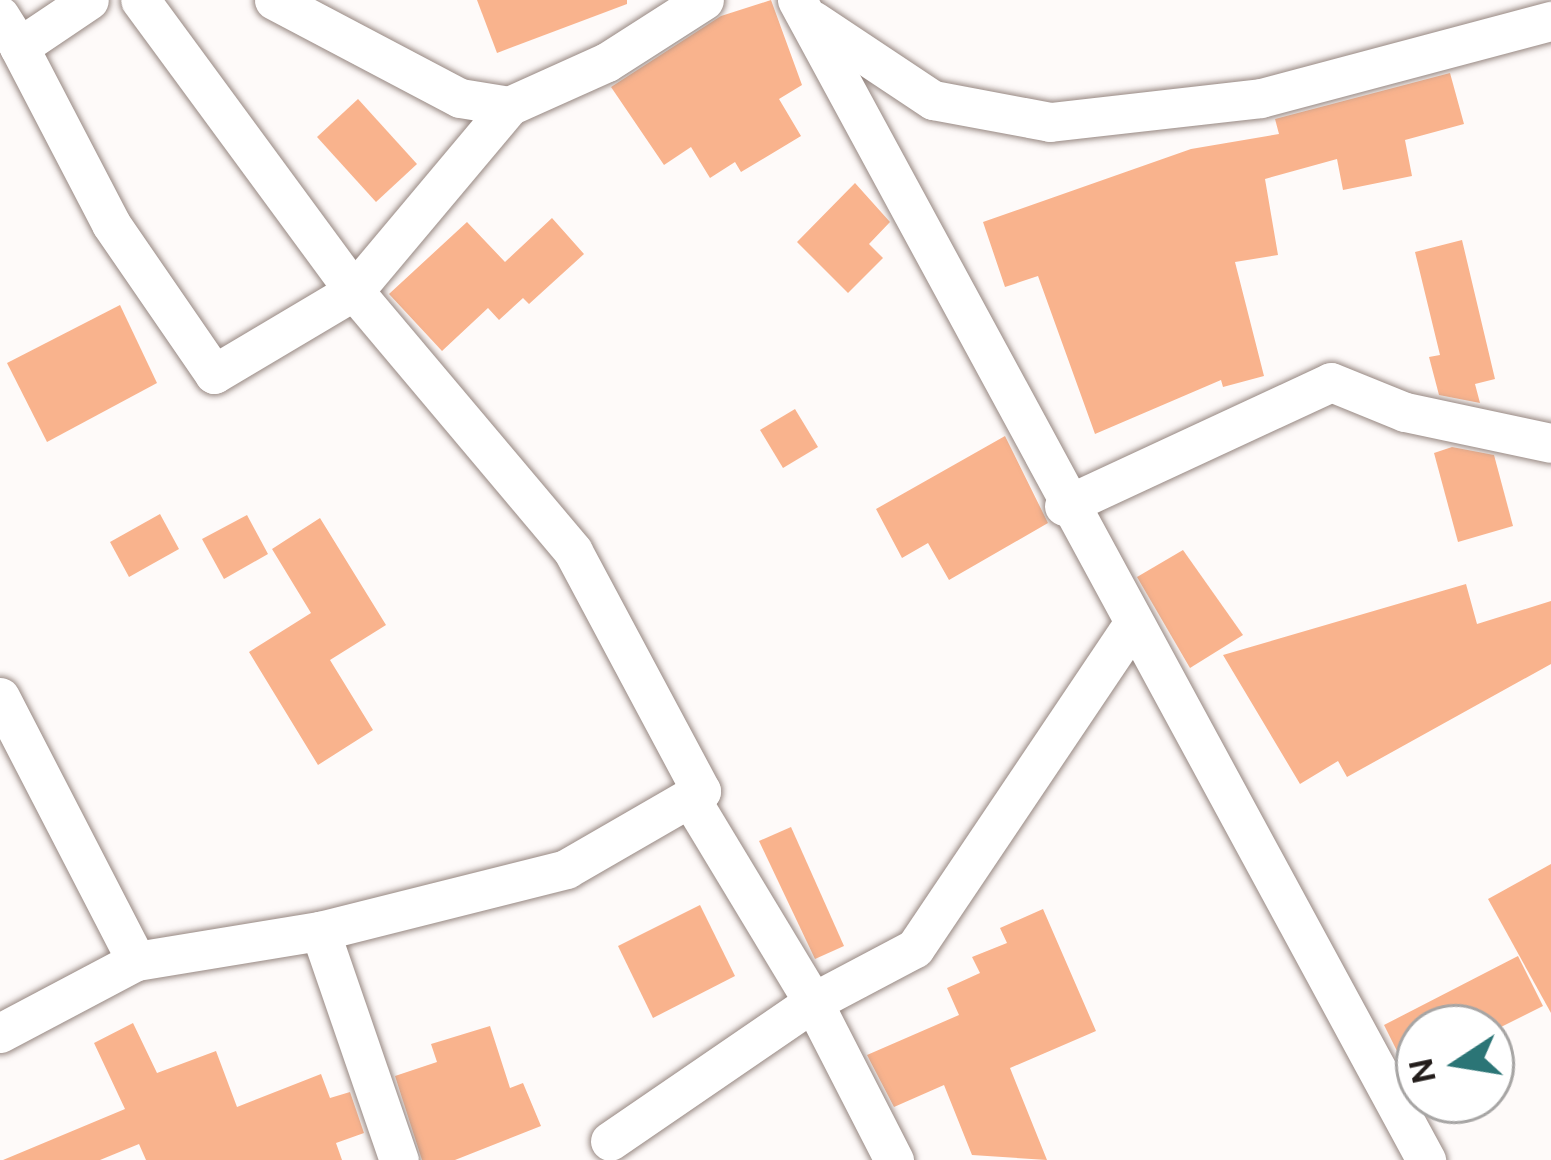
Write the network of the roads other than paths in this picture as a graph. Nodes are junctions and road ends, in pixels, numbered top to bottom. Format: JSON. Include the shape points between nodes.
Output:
{"nodes":[{"id":1,"x":89,"y":0,"type":"edge"},
{"id":2,"x":140,"y":0,"type":"edge"},
{"id":3,"x":274,"y":0,"type":"edge"},
{"id":4,"x":704,"y":0,"type":"edge"},
{"id":5,"x":798,"y":0,"type":"edge"},
{"id":6,"x":1551,"y":20,"type":"edge"},
{"id":7,"x":9,"y":31,"type":"edge"},
{"id":8,"x":508,"y":106,"type":"junction"},
{"id":9,"x":354,"y":291,"type":"junction"},
{"id":10,"x":1551,"y":443,"type":"edge"},
{"id":11,"x":1064,"y":506,"type":"junction"},
{"id":12,"x":1131,"y":628,"type":"junction"},
{"id":13,"x":0,"y":697,"type":"edge"},
{"id":14,"x":690,"y":798,"type":"junction"},
{"id":15,"x":320,"y":931,"type":"junction"},
{"id":16,"x":136,"y":961,"type":"junction"},
{"id":17,"x":813,"y":1002,"type":"junction"},
{"id":18,"x":0,"y":1033,"type":"edge"},
{"id":19,"x":610,"y":1142,"type":"dead end"},
{"id":20,"x":399,"y":1160,"type":"edge"},
{"id":21,"x":894,"y":1160,"type":"edge"},
{"id":22,"x":1426,"y":1160,"type":"edge"}],
"edges":[{"from":1,"to":7,"type":"street"},
{"from":2,"to":9,"type":"street"},
{"from":3,"to":8,"type":"street","via":[[460,98]]},
{"from":4,"to":8,"type":"street","via":[[607,62]]},
{"from":5,"to":6,"type":"street","via":[[809,18],[933,100],[1050,122],[1261,98]]},
{"from":5,"to":11,"type":"street"},
{"from":7,"to":9,"type":"street","via":[[111,224],[214,374]]},
{"from":8,"to":9,"type":"street"},
{"from":9,"to":14,"type":"street","via":[[574,551],[701,791]]},
{"from":10,"to":11,"type":"street","via":[[1405,412],[1331,382]]},
{"from":11,"to":12,"type":"street"},
{"from":12,"to":17,"type":"street","via":[[915,947]]},
{"from":12,"to":22,"type":"street"},
{"from":13,"to":16,"type":"street"},
{"from":14,"to":15,"type":"street","via":[[566,869]]},
{"from":14,"to":17,"type":"street"},
{"from":15,"to":16,"type":"street"},
{"from":15,"to":20,"type":"street"},
{"from":16,"to":18,"type":"street"},
{"from":17,"to":19,"type":"street"},
{"from":17,"to":21,"type":"street"}]}
